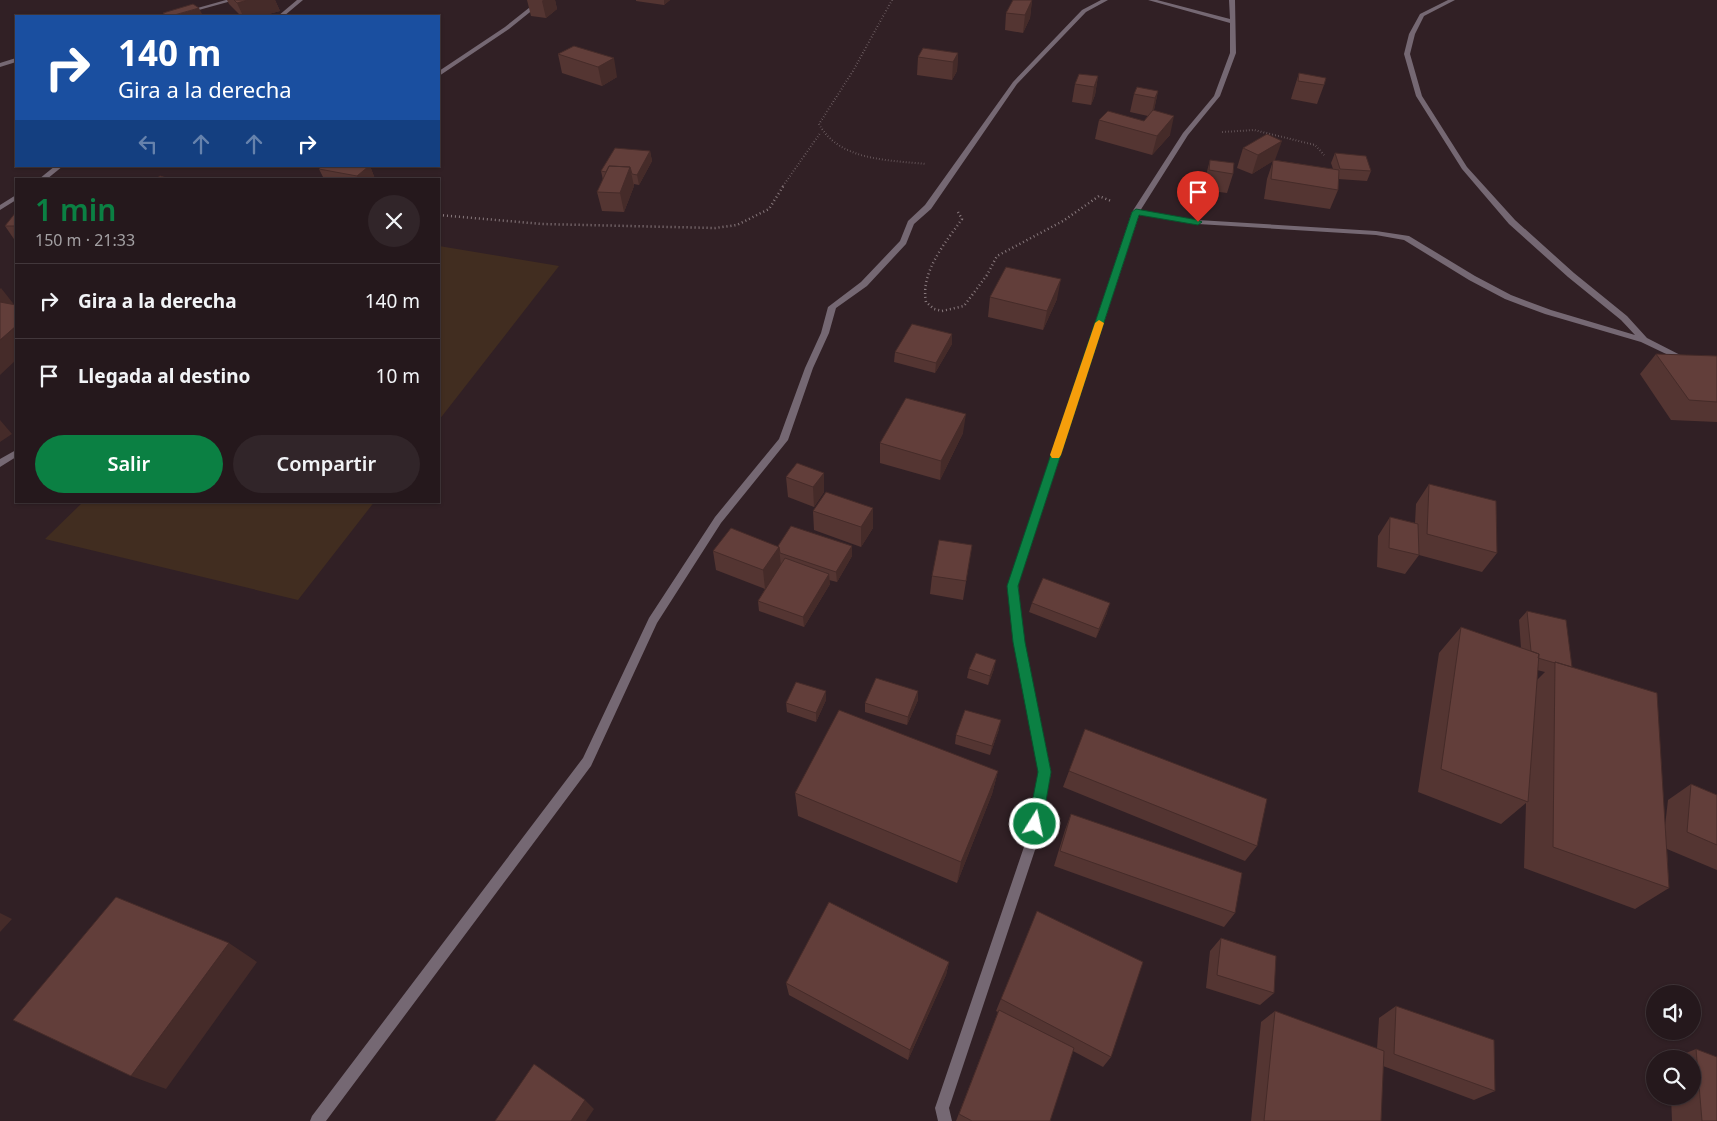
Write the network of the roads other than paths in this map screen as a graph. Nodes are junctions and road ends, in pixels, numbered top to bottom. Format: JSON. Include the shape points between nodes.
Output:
{"nodes":[{"id":1,"x":232,"y":0,"type":"edge"},
{"id":2,"x":300,"y":0,"type":"edge"},
{"id":3,"x":542,"y":0,"type":"edge"},
{"id":4,"x":1105,"y":0,"type":"edge"},
{"id":5,"x":1151,"y":0,"type":"edge"},
{"id":6,"x":1232,"y":0,"type":"edge"},
{"id":7,"x":1452,"y":0,"type":"edge"},
{"id":8,"x":176,"y":15,"type":"edge"},
{"id":9,"x":282,"y":15,"type":"edge"},
{"id":10,"x":1233,"y":22,"type":"junction"},
{"id":11,"x":15,"y":60,"type":"edge"},
{"id":12,"x":0,"y":65,"type":"edge"},
{"id":13,"x":440,"y":73,"type":"edge"},
{"id":14,"x":59,"y":167,"type":"edge"},
{"id":15,"x":43,"y":178,"type":"edge"},
{"id":16,"x":15,"y":198,"type":"edge"},
{"id":17,"x":0,"y":208,"type":"edge"},
{"id":18,"x":1136,"y":212,"type":"junction"},
{"id":19,"x":1644,"y":340,"type":"junction"},
{"id":20,"x":1693,"y":363,"type":"edge"},
{"id":21,"x":15,"y":454,"type":"edge"},
{"id":22,"x":0,"y":464,"type":"edge"},
{"id":23,"x":318,"y":1121,"type":"edge"},
{"id":24,"x":945,"y":1121,"type":"edge"}],
"edges":[{"from":1,"to":8,"type":"street"},
{"from":2,"to":9,"type":"street"},
{"from":3,"to":13,"type":"street"},
{"from":4,"to":23,"type":"street","via":[[1084,11],[1015,83],[928,207],[911,223],[903,242],[864,284],[832,307],[783,440],[718,520],[653,621],[587,762]]},
{"from":5,"to":10,"type":"street"},
{"from":6,"to":10,"type":"street"},
{"from":7,"to":19,"type":"street","via":[[1422,16],[1412,34],[1407,54],[1419,96],[1464,168],[1512,222],[1624,318]]},
{"from":10,"to":18,"type":"street","via":[[1233,53],[1217,96],[1185,134]]},
{"from":11,"to":12,"type":"street"},
{"from":14,"to":15,"type":"street"},
{"from":16,"to":17,"type":"street"},
{"from":18,"to":19,"type":"street","via":[[1198,222],[1376,233],[1406,238],[1508,297]]},
{"from":18,"to":24,"type":"street","via":[[1012,586],[1019,642],[1045,772],[1032,841],[942,1108]]},
{"from":19,"to":20,"type":"street"},
{"from":21,"to":22,"type":"street"}]}
